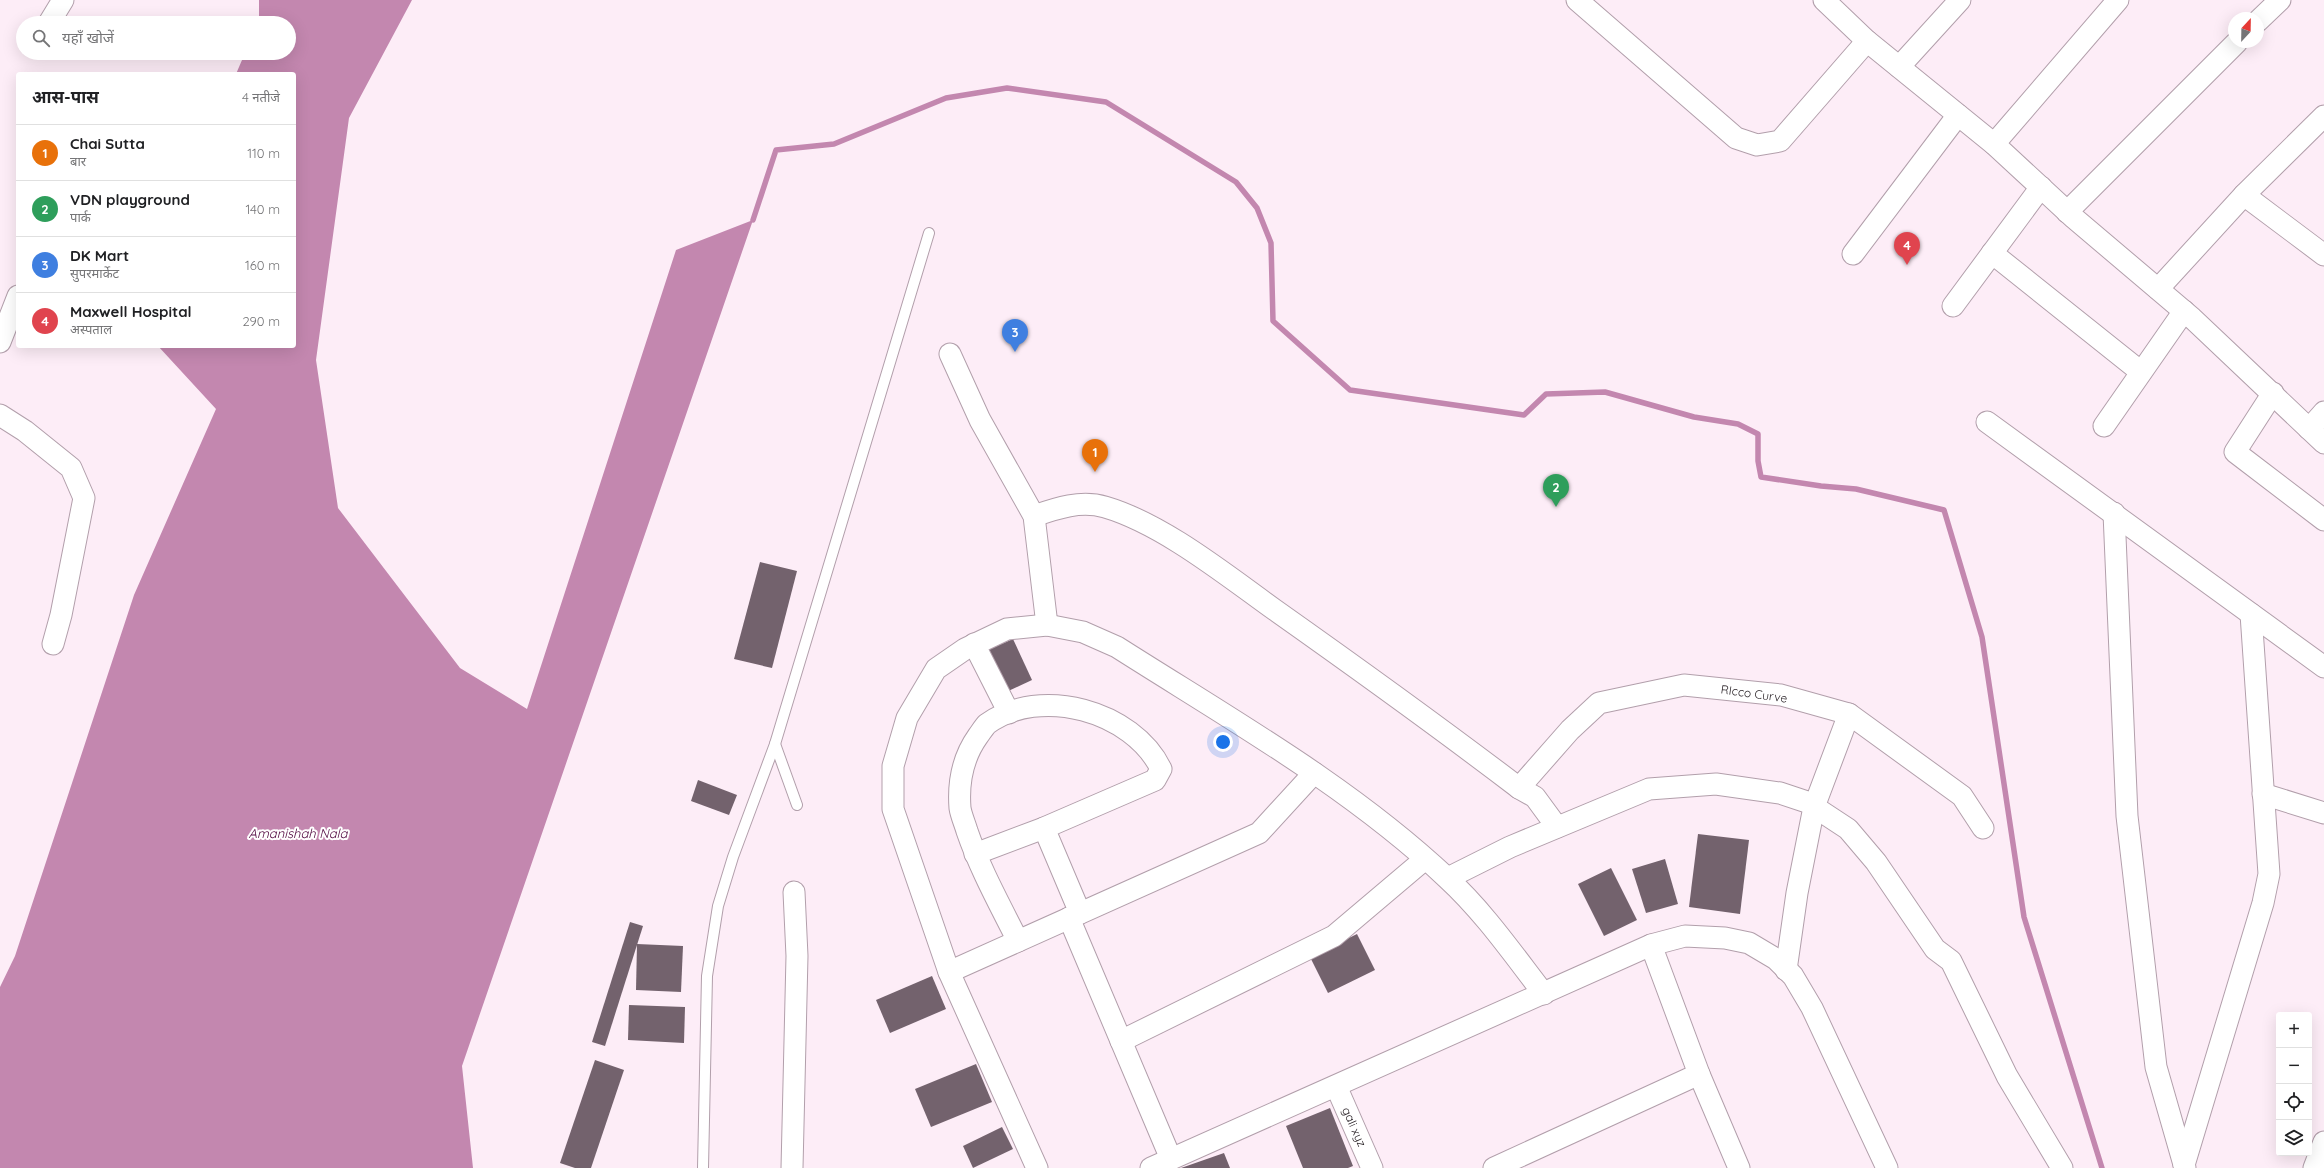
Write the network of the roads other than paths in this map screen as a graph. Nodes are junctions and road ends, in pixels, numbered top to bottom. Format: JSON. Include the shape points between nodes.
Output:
{"nodes":[{"id":1,"x":63,"y":0,"type":"edge"},
{"id":2,"x":1577,"y":0,"type":"edge"},
{"id":3,"x":1824,"y":0,"type":"edge"},
{"id":4,"x":1960,"y":0,"type":"edge"},
{"id":5,"x":2118,"y":0,"type":"edge"},
{"id":6,"x":2280,"y":0,"type":"edge"},
{"id":7,"x":53,"y":16,"type":"edge"},
{"id":8,"x":2264,"y":16,"type":"edge"},
{"id":9,"x":1868,"y":41,"type":"junction"},
{"id":10,"x":2231,"y":48,"type":"edge"},
{"id":11,"x":1899,"y":67,"type":"junction"},
{"id":12,"x":1958,"y":115,"type":"junction"},
{"id":13,"x":2324,"y":116,"type":"edge"},
{"id":14,"x":1994,"y":144,"type":"junction"},
{"id":15,"x":2041,"y":187,"type":"junction"},
{"id":16,"x":2244,"y":195,"type":"junction"},
{"id":17,"x":2067,"y":212,"type":"junction"},
{"id":18,"x":929,"y":233,"type":"dead end"},
{"id":19,"x":1992,"y":253,"type":"junction"},
{"id":20,"x":1853,"y":254,"type":"dead end"},
{"id":21,"x":2324,"y":255,"type":"edge"},
{"id":22,"x":2158,"y":289,"type":"junction"},
{"id":23,"x":16,"y":301,"type":"edge"},
{"id":24,"x":1953,"y":306,"type":"dead end"},
{"id":25,"x":2184,"y":311,"type":"junction"},
{"id":26,"x":0,"y":342,"type":"edge"},
{"id":27,"x":950,"y":354,"type":"dead end"},
{"id":28,"x":2142,"y":372,"type":"junction"},
{"id":29,"x":2273,"y":393,"type":"junction"},
{"id":30,"x":2324,"y":412,"type":"edge"},
{"id":31,"x":0,"y":416,"type":"edge"},
{"id":32,"x":1987,"y":422,"type":"dead end"},
{"id":33,"x":2104,"y":426,"type":"dead end"},
{"id":34,"x":2317,"y":436,"type":"edge"},
{"id":35,"x":2114,"y":513,"type":"junction"},
{"id":36,"x":1034,"y":516,"type":"junction"},
{"id":37,"x":2324,"y":520,"type":"edge"},
{"id":38,"x":2251,"y":614,"type":"junction"},
{"id":39,"x":1047,"y":625,"type":"junction"},
{"id":40,"x":53,"y":644,"type":"dead end"},
{"id":41,"x":974,"y":644,"type":"junction"},
{"id":42,"x":2324,"y":668,"type":"edge"},
{"id":43,"x":1009,"y":713,"type":"junction"},
{"id":44,"x":1849,"y":714,"type":"junction"},
{"id":45,"x":775,"y":744,"type":"junction"},
{"id":46,"x":1314,"y":773,"type":"junction"},
{"id":47,"x":1519,"y":788,"type":"junction"},
{"id":48,"x":2263,"y":794,"type":"junction"},
{"id":49,"x":797,"y":805,"type":"dead end"},
{"id":50,"x":1814,"y":807,"type":"junction"},
{"id":51,"x":2324,"y":813,"type":"edge"},
{"id":52,"x":1557,"y":827,"type":"junction"},
{"id":53,"x":1044,"y":828,"type":"junction"},
{"id":54,"x":1983,"y":828,"type":"dead end"},
{"id":55,"x":975,"y":854,"type":"junction"},
{"id":56,"x":1425,"y":859,"type":"junction"},
{"id":57,"x":1448,"y":878,"type":"junction"},
{"id":58,"x":794,"y":892,"type":"dead end"},
{"id":59,"x":1074,"y":916,"type":"junction"},
{"id":60,"x":1018,"y":941,"type":"junction"},
{"id":61,"x":1651,"y":945,"type":"junction"},
{"id":62,"x":1786,"y":970,"type":"junction"},
{"id":63,"x":949,"y":972,"type":"junction"},
{"id":64,"x":1544,"y":994,"type":"junction"},
{"id":65,"x":1121,"y":1041,"type":"junction"},
{"id":66,"x":1699,"y":1074,"type":"junction"},
{"id":67,"x":1336,"y":1086,"type":"junction"},
{"id":68,"x":2324,"y":1142,"type":"edge"},
{"id":69,"x":1171,"y":1159,"type":"junction"},
{"id":70,"x":1506,"y":1166,"type":"edge"},
{"id":71,"x":2184,"y":1166,"type":"edge"},
{"id":72,"x":703,"y":1168,"type":"edge"},
{"id":73,"x":792,"y":1168,"type":"edge"},
{"id":74,"x":1037,"y":1168,"type":"edge"},
{"id":75,"x":1151,"y":1168,"type":"edge"},
{"id":76,"x":1372,"y":1168,"type":"edge"},
{"id":77,"x":1739,"y":1168,"type":"edge"},
{"id":78,"x":1887,"y":1168,"type":"edge"},
{"id":79,"x":2062,"y":1168,"type":"edge"},
{"id":80,"x":2314,"y":1168,"type":"edge"}],
"edges":[{"from":1,"to":7,"type":"street"},
{"from":2,"to":9,"type":"street","via":[[1736,138],[1757,145],[1780,141]]},
{"from":3,"to":9,"type":"street"},
{"from":4,"to":11,"type":"street"},
{"from":5,"to":14,"type":"street"},
{"from":6,"to":8,"type":"street"},
{"from":9,"to":11,"type":"street"},
{"from":10,"to":17,"type":"street"},
{"from":11,"to":12,"type":"street"},
{"from":12,"to":14,"type":"street"},
{"from":12,"to":20,"type":"street"},
{"from":13,"to":16,"type":"street"},
{"from":14,"to":15,"type":"street"},
{"from":15,"to":17,"type":"street"},
{"from":15,"to":19,"type":"street"},
{"from":16,"to":21,"type":"street"},
{"from":16,"to":22,"type":"street"},
{"from":17,"to":22,"type":"street"},
{"from":18,"to":45,"type":"lane"},
{"from":19,"to":24,"type":"street"},
{"from":19,"to":28,"type":"street"},
{"from":22,"to":25,"type":"street"},
{"from":23,"to":26,"type":"street"},
{"from":25,"to":28,"type":"street"},
{"from":25,"to":29,"type":"street"},
{"from":27,"to":36,"type":"street","via":[[980,420]]},
{"from":28,"to":33,"type":"street"},
{"from":29,"to":34,"type":"street"},
{"from":29,"to":37,"type":"street","via":[[2234,452]]},
{"from":30,"to":34,"type":"street"},
{"from":31,"to":40,"type":"street","via":[[25,431],[71,468],[84,498]]},
{"from":32,"to":35,"type":"street"},
{"from":35,"to":38,"type":"street"},
{"from":35,"to":71,"type":"street","via":[[2127,816],[2156,1067]]},
{"from":36,"to":39,"type":"street"},
{"from":36,"to":47,"type":"street","via":[[1061,507],[1081,504],[1105,507],[1154,528],[1255,595]]},
{"from":38,"to":42,"type":"street"},
{"from":38,"to":48,"type":"street"},
{"from":39,"to":41,"type":"street","via":[[1008,629]]},
{"from":39,"to":46,"type":"street","via":[[1083,632],[1117,648]]},
{"from":41,"to":43,"type":"street"},
{"from":41,"to":63,"type":"street","via":[[936,669],[907,718],[893,766],[894,809]]},
{"from":43,"to":53,"type":"street","via":[[1043,704],[1068,706],[1089,712],[1118,724],[1154,755],[1161,769],[1155,780]]},
{"from":43,"to":55,"type":"street","via":[[987,724],[968,750],[960,779],[960,809]]},
{"from":44,"to":47,"type":"street","name":"RIcco Curve","via":[[1781,696],[1684,685],[1599,703],[1570,730]]},
{"from":44,"to":50,"type":"street"},
{"from":44,"to":54,"type":"street","name":"RIcco Curve","via":[[1962,796]]},
{"from":45,"to":49,"type":"lane"},
{"from":45,"to":72,"type":"lane","via":[[733,857],[718,906],[707,976]]},
{"from":46,"to":56,"type":"street"},
{"from":46,"to":59,"type":"street","via":[[1259,833]]},
{"from":47,"to":52,"type":"street","via":[[1535,797]]},
{"from":48,"to":51,"type":"street"},
{"from":48,"to":71,"type":"street","via":[[2269,874],[2263,904]]},
{"from":50,"to":52,"type":"street","via":[[1780,793],[1716,784],[1649,789]]},
{"from":50,"to":62,"type":"street"},
{"from":50,"to":79,"type":"street","via":[[1848,829],[1876,862],[1935,949],[1951,961],[2007,1076]]},
{"from":52,"to":57,"type":"street"},
{"from":53,"to":55,"type":"street"},
{"from":53,"to":59,"type":"street"},
{"from":55,"to":60,"type":"street"},
{"from":56,"to":57,"type":"street"},
{"from":56,"to":65,"type":"street","via":[[1334,936]]},
{"from":57,"to":64,"type":"street","via":[[1491,924]]},
{"from":58,"to":73,"type":"street","via":[[796,956]]},
{"from":59,"to":60,"type":"street"},
{"from":59,"to":65,"type":"street"},
{"from":60,"to":63,"type":"street"},
{"from":61,"to":62,"type":"street","via":[[1685,936],[1725,938],[1749,943],[1776,959]]},
{"from":61,"to":64,"type":"street"},
{"from":61,"to":66,"type":"street"},
{"from":62,"to":78,"type":"street","via":[[1793,976],[1812,1008]]},
{"from":63,"to":74,"type":"street"},
{"from":64,"to":67,"type":"street"},
{"from":65,"to":69,"type":"street"},
{"from":66,"to":70,"type":"street"},
{"from":66,"to":77,"type":"street"},
{"from":67,"to":69,"type":"street"},
{"from":67,"to":76,"type":"street","name":"gali xyz"},
{"from":68,"to":80,"type":"street"},
{"from":69,"to":75,"type":"street"}]}
